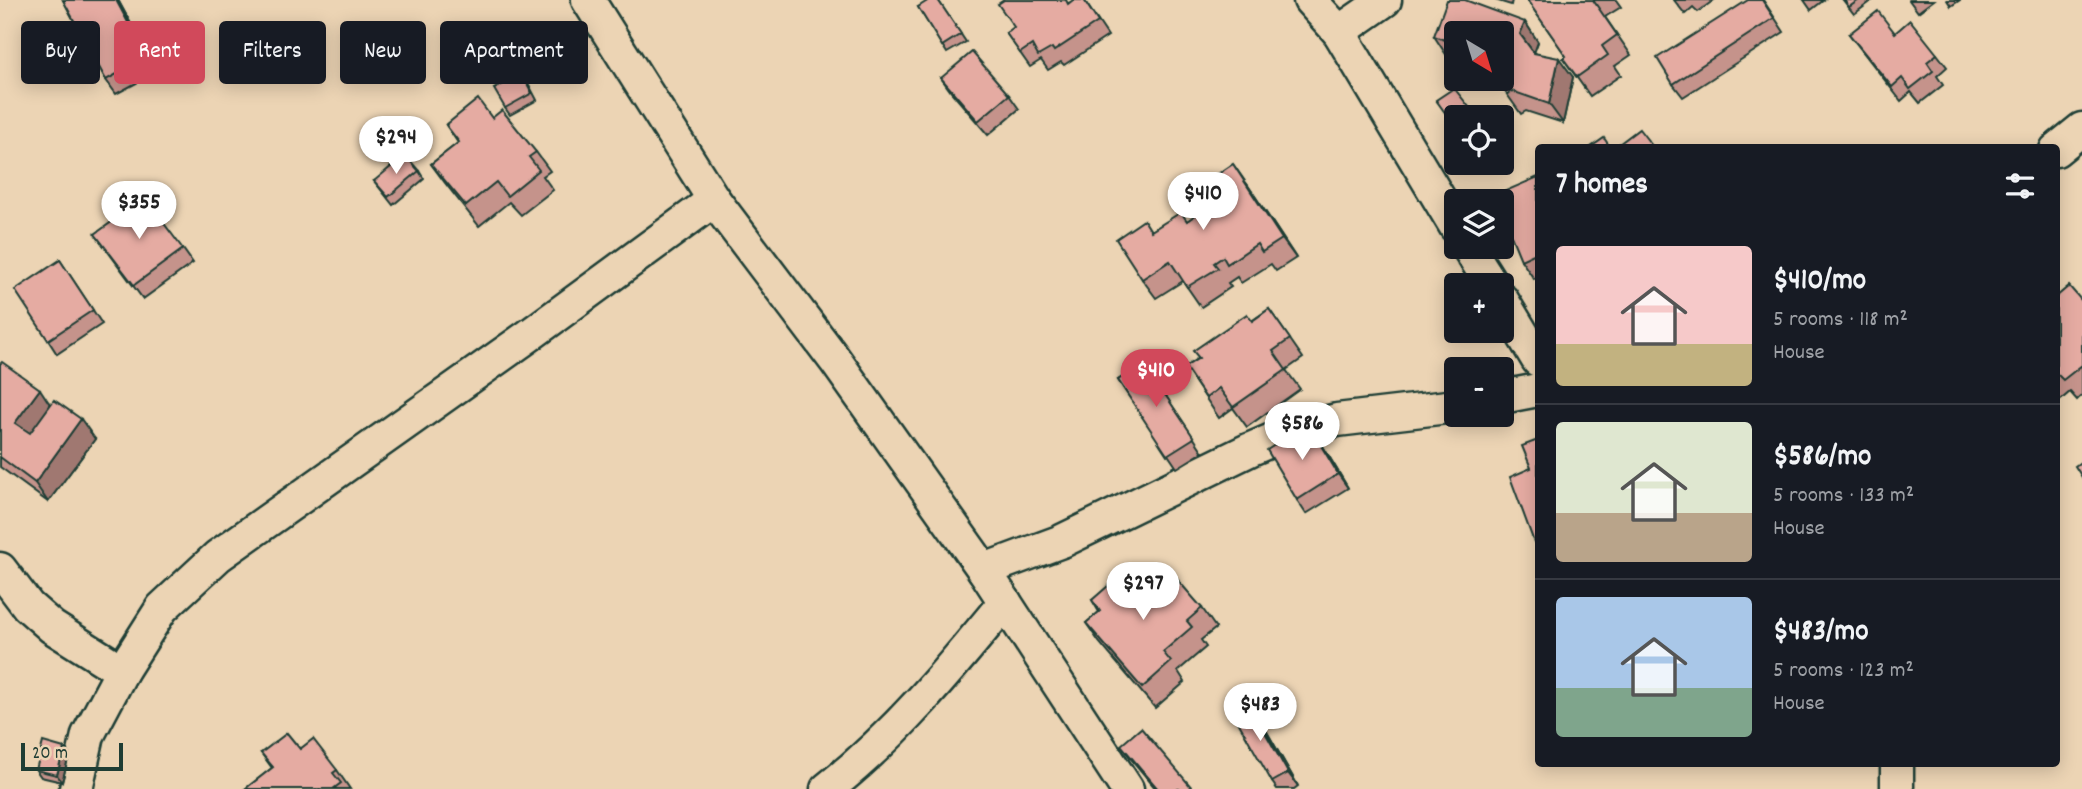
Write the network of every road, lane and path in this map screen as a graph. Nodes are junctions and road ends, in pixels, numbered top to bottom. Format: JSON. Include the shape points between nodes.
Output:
{"nodes":[{"id":1,"x":588,"y":0,"type":"edge"},
{"id":2,"x":1310,"y":0,"type":"edge"},
{"id":3,"x":1385,"y":0,"type":"edge"},
{"id":4,"x":1339,"y":32,"type":"junction"},
{"id":5,"x":2082,"y":129,"type":"edge"},
{"id":6,"x":2060,"y":147,"type":"edge"},
{"id":7,"x":714,"y":200,"type":"junction"},
{"id":8,"x":1444,"y":207,"type":"edge"},
{"id":9,"x":1514,"y":320,"type":"edge"},
{"id":10,"x":1535,"y":355,"type":"edge"},
{"id":11,"x":1535,"y":391,"type":"edge"},
{"id":12,"x":1514,"y":395,"type":"edge"},
{"id":13,"x":1444,"y":407,"type":"edge"},
{"id":14,"x":0,"y":569,"type":"edge"},
{"id":15,"x":984,"y":570,"type":"junction"},
{"id":16,"x":1005,"y":602,"type":"junction"},
{"id":17,"x":122,"y":671,"type":"junction"},
{"id":18,"x":1897,"y":767,"type":"edge"},
{"id":19,"x":76,"y":789,"type":"edge"},
{"id":20,"x":827,"y":789,"type":"edge"},
{"id":21,"x":1128,"y":789,"type":"edge"},
{"id":22,"x":1897,"y":789,"type":"edge"}],
"edges":[{"from":1,"to":7,"type":"street"},
{"from":2,"to":4,"type":"street"},
{"from":3,"to":4,"type":"street"},
{"from":4,"to":8,"type":"street"},
{"from":5,"to":6,"type":"street"},
{"from":7,"to":15,"type":"street"},
{"from":7,"to":17,"type":"street","via":[[218,556],[162,608]]},
{"from":9,"to":10,"type":"street"},
{"from":11,"to":12,"type":"street"},
{"from":13,"to":15,"type":"street","via":[[1293,431],[1062,541]]},
{"from":14,"to":17,"type":"street","via":[[28,606],[52,627]]},
{"from":15,"to":16,"type":"street"},
{"from":16,"to":20,"type":"street","via":[[923,700],[864,760]]},
{"from":16,"to":21,"type":"street"},
{"from":17,"to":19,"type":"street","via":[[88,735]]},
{"from":18,"to":22,"type":"street"}]}
